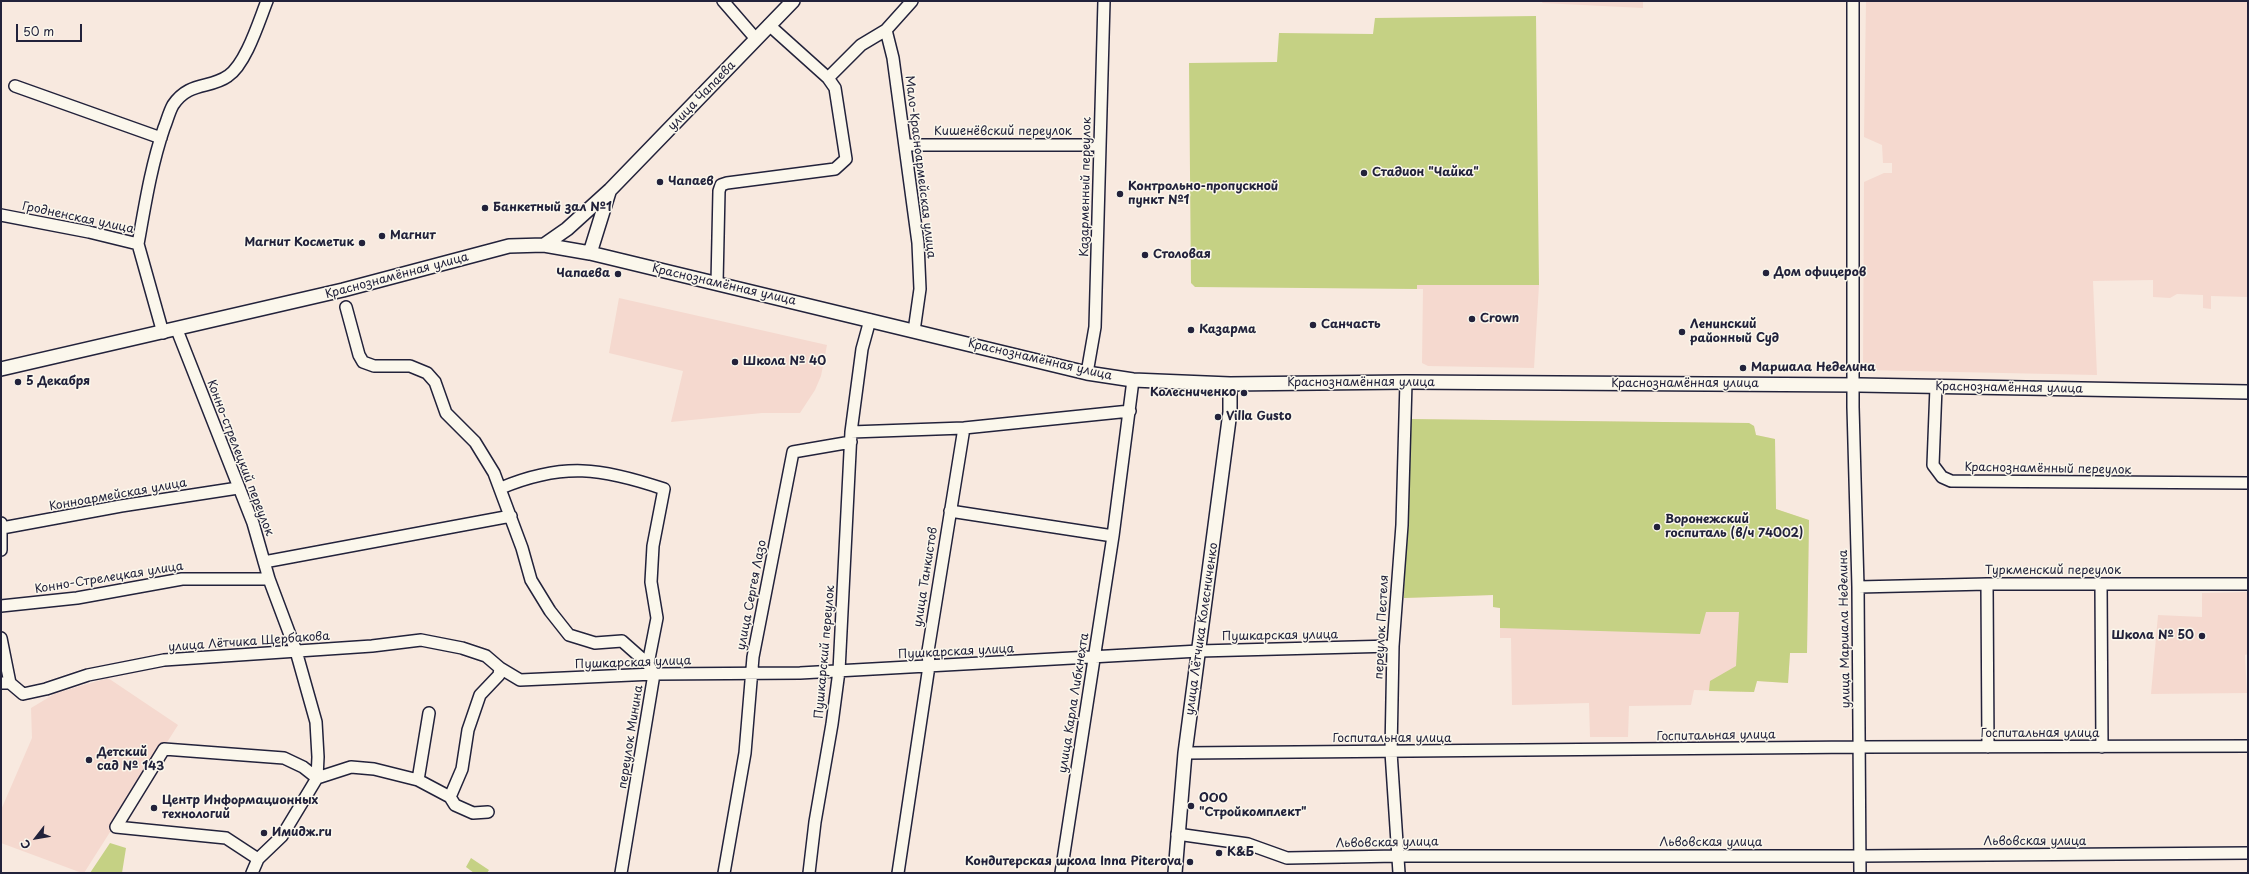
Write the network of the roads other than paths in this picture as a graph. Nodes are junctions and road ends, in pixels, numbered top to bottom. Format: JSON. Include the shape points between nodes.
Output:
{"nodes":[{"id":1,"x":267,"y":1,"type":"edge"},
{"id":2,"x":722,"y":1,"type":"edge"},
{"id":3,"x":793,"y":1,"type":"edge"},
{"id":4,"x":912,"y":1,"type":"edge"},
{"id":5,"x":1104,"y":1,"type":"edge"},
{"id":6,"x":1854,"y":1,"type":"edge"},
{"id":7,"x":769,"y":25,"type":"junction"},
{"id":8,"x":886,"y":30,"type":"junction"},
{"id":9,"x":756,"y":39,"type":"junction"},
{"id":10,"x":828,"y":78,"type":"junction"},
{"id":11,"x":16,"y":86,"type":"dead end"},
{"id":12,"x":161,"y":138,"type":"junction"},
{"id":13,"x":906,"y":145,"type":"junction"},
{"id":14,"x":1100,"y":145,"type":"junction"},
{"id":15,"x":610,"y":190,"type":"junction"},
{"id":16,"x":1,"y":215,"type":"edge"},
{"id":17,"x":138,"y":244,"type":"junction"},
{"id":18,"x":544,"y":245,"type":"junction"},
{"id":19,"x":590,"y":253,"type":"junction"},
{"id":20,"x":717,"y":283,"type":"junction"},
{"id":21,"x":346,"y":307,"type":"dead end"},
{"id":22,"x":870,"y":320,"type":"junction"},
{"id":23,"x":177,"y":330,"type":"junction"},
{"id":24,"x":914,"y":331,"type":"junction"},
{"id":25,"x":163,"y":333,"type":"junction"},
{"id":26,"x":1,"y":369,"type":"edge"},
{"id":27,"x":1087,"y":372,"type":"junction"},
{"id":28,"x":1133,"y":380,"type":"junction"},
{"id":29,"x":1406,"y":382,"type":"junction"},
{"id":30,"x":1230,"y":384,"type":"junction"},
{"id":31,"x":1853,"y":384,"type":"junction"},
{"id":32,"x":1936,"y":387,"type":"junction"},
{"id":33,"x":2248,"y":392,"type":"edge"},
{"id":34,"x":1130,"y":411,"type":"junction"},
{"id":35,"x":964,"y":428,"type":"junction"},
{"id":36,"x":851,"y":437,"type":"junction"},
{"id":37,"x":2248,"y":483,"type":"edge"},
{"id":38,"x":238,"y":488,"type":"junction"},
{"id":39,"x":501,"y":488,"type":"junction"},
{"id":40,"x":950,"y":511,"type":"junction"},
{"id":41,"x":511,"y":516,"type":"junction"},
{"id":42,"x":1,"y":525,"type":"edge"},
{"id":43,"x":1113,"y":536,"type":"junction"},
{"id":44,"x":1,"y":550,"type":"edge"},
{"id":45,"x":264,"y":562,"type":"junction"},
{"id":46,"x":269,"y":579,"type":"junction"},
{"id":47,"x":1987,"y":584,"type":"junction"},
{"id":48,"x":2248,"y":584,"type":"edge"},
{"id":49,"x":2101,"y":585,"type":"junction"},
{"id":50,"x":1858,"y":587,"type":"junction"},
{"id":51,"x":1,"y":606,"type":"edge"},
{"id":52,"x":1,"y":638,"type":"edge"},
{"id":53,"x":1393,"y":646,"type":"junction"},
{"id":54,"x":296,"y":651,"type":"junction"},
{"id":55,"x":1199,"y":651,"type":"junction"},
{"id":56,"x":1094,"y":657,"type":"junction"},
{"id":57,"x":648,"y":664,"type":"junction"},
{"id":58,"x":929,"y":666,"type":"junction"},
{"id":59,"x":500,"y":668,"type":"junction"},
{"id":60,"x":839,"y":671,"type":"junction"},
{"id":61,"x":654,"y":674,"type":"junction"},
{"id":62,"x":753,"y":674,"type":"junction"},
{"id":63,"x":520,"y":680,"type":"joint"},
{"id":64,"x":6,"y":683,"type":"edge"},
{"id":65,"x":429,"y":714,"type":"dead end"},
{"id":66,"x":2248,"y":746,"type":"edge"},
{"id":67,"x":1860,"y":747,"type":"junction"},
{"id":68,"x":1988,"y":747,"type":"junction"},
{"id":69,"x":2102,"y":747,"type":"junction"},
{"id":70,"x":1391,"y":752,"type":"junction"},
{"id":71,"x":1185,"y":753,"type":"junction"},
{"id":72,"x":317,"y":778,"type":"junction"},
{"id":73,"x":418,"y":780,"type":"junction"},
{"id":74,"x":450,"y":797,"type":"junction"},
{"id":75,"x":488,"y":812,"type":"dead end"},
{"id":76,"x":1177,"y":834,"type":"junction"},
{"id":77,"x":2248,"y":853,"type":"edge"},
{"id":78,"x":1398,"y":856,"type":"junction"},
{"id":79,"x":1860,"y":856,"type":"junction"},
{"id":80,"x":258,"y":859,"type":"junction"},
{"id":81,"x":252,"y":873,"type":"edge"},
{"id":82,"x":621,"y":873,"type":"edge"},
{"id":83,"x":724,"y":873,"type":"edge"},
{"id":84,"x":809,"y":873,"type":"edge"},
{"id":85,"x":898,"y":873,"type":"edge"},
{"id":86,"x":1061,"y":873,"type":"edge"},
{"id":87,"x":1175,"y":873,"type":"edge"},
{"id":88,"x":1399,"y":873,"type":"edge"},
{"id":89,"x":1860,"y":873,"type":"edge"}],
"edges":[{"from":1,"to":12,"type":"street","name":"Гродненская улица","via":[[236,69],[228,76],[183,93],[172,106]]},
{"from":2,"to":9,"type":"street"},
{"from":3,"to":7,"type":"street","name":"улица Чапаева"},
{"from":4,"to":8,"type":"street"},
{"from":5,"to":14,"type":"street","name":"Казарменный переулок"},
{"from":6,"to":31,"type":"street","name":"улица Маршала Неделина"},
{"from":7,"to":9,"type":"street","name":"улица Чапаева"},
{"from":7,"to":10,"type":"street"},
{"from":8,"to":10,"type":"street","via":[[861,46]]},
{"from":8,"to":13,"type":"street","name":"Мало-Красноармейская улица","via":[[893,58]]},
{"from":9,"to":15,"type":"street","name":"улица Чапаева"},
{"from":10,"to":20,"type":"street","via":[[835,88],[846,159],[835,170],[721,185]]},
{"from":11,"to":12,"type":"street"},
{"from":12,"to":17,"type":"street","name":"Гродненская улица","via":[[148,185]]},
{"from":13,"to":14,"type":"street","name":"Кишенёвский переулок"},
{"from":13,"to":24,"type":"street","name":"Мало-Красноармейская улица","via":[[918,243],[920,289]]},
{"from":14,"to":27,"type":"street","name":"Казарменный переулок","via":[[1095,327]]},
{"from":15,"to":18,"type":"street","name":"улица Чапаева","via":[[567,229]]},
{"from":15,"to":19,"type":"street","name":"улица Чапаева"},
{"from":16,"to":17,"type":"street","name":"Гродненская улица"},
{"from":17,"to":25,"type":"street"},
{"from":18,"to":19,"type":"street","name":"Краснознамённая улица"},
{"from":18,"to":23,"type":"street","name":"Краснознамённая улица","via":[[510,246],[344,290]]},
{"from":19,"to":20,"type":"street","name":"Краснознамённая улица"},
{"from":20,"to":22,"type":"street","name":"Краснознамённая улица"},
{"from":21,"to":39,"type":"street","name":"переулок Минина","via":[[359,355],[364,362],[374,366],[410,366],[427,373],[434,382],[438,398],[446,413],[475,442]]},
{"from":22,"to":24,"type":"street","name":"Краснознамённая улица"},
{"from":22,"to":36,"type":"street","name":"Пушкарский переулок","via":[[862,349]]},
{"from":23,"to":25,"type":"street","name":"Краснознамённая улица"},
{"from":23,"to":38,"type":"street","name":"Конно-стрелецкий переулок"},
{"from":24,"to":27,"type":"street","name":"Краснознамённая улица"},
{"from":25,"to":26,"type":"street","name":"Краснознамённая улица"},
{"from":27,"to":28,"type":"street","name":"Краснознамённая улица"},
{"from":28,"to":30,"type":"street","name":"Краснознамённая улица"},
{"from":28,"to":34,"type":"street","name":"улица Карла Либкнехта"},
{"from":29,"to":30,"type":"street","name":"Краснознамённая улица"},
{"from":29,"to":31,"type":"street","name":"Краснознамённая улица"},
{"from":29,"to":53,"type":"street","name":"переулок Пестеля","via":[[1402,525]]},
{"from":30,"to":55,"type":"street","name":"улица Лётчика Колесниченко","via":[[1230,412]]},
{"from":31,"to":32,"type":"street","name":"Краснознамённая улица"},
{"from":31,"to":50,"type":"street","name":"улица Маршала Неделина"},
{"from":32,"to":33,"type":"street","name":"Краснознамённая улица"},
{"from":32,"to":37,"type":"street","name":"Краснознамённый переулок","via":[[1933,465],[1942,477],[1951,481]]},
{"from":34,"to":35,"type":"street"},
{"from":34,"to":43,"type":"street","name":"улица Карла Либкнехта"},
{"from":35,"to":36,"type":"street"},
{"from":35,"to":40,"type":"street","name":"улица Танкистов"},
{"from":36,"to":60,"type":"street","name":"Пушкарский переулок"},
{"from":36,"to":62,"type":"street","name":"улица Сергея Лазо","via":[[793,452],[760,612]]},
{"from":38,"to":42,"type":"street","name":"Конноармейская улица"},
{"from":38,"to":45,"type":"street","name":"Конно-стрелецкий переулок","via":[[253,523]]},
{"from":39,"to":41,"type":"street","name":"переулок Минина"},
{"from":39,"to":57,"type":"street","via":[[521,480],[574,469],[617,475],[664,489],[653,546],[651,582],[656,618]]},
{"from":40,"to":43,"type":"street"},
{"from":40,"to":58,"type":"street","name":"улица Танкистов","via":[[928,651]]},
{"from":41,"to":45,"type":"street"},
{"from":41,"to":57,"type":"street","name":"переулок Минина","via":[[531,580],[569,635],[595,643],[622,641]]},
{"from":42,"to":44,"type":"street"},
{"from":43,"to":56,"type":"street","name":"улица Карла Либкнехта"},
{"from":45,"to":46,"type":"street","name":"Конно-стрелецкий переулок"},
{"from":46,"to":51,"type":"street","name":"Конно-Стрелецкая улица","via":[[182,579],[77,598]]},
{"from":46,"to":54,"type":"street","name":"Конно-стрелецкий переулок"},
{"from":47,"to":49,"type":"street","name":"Туркменский переулок"},
{"from":47,"to":50,"type":"street","name":"Туркменский переулок"},
{"from":47,"to":68,"type":"street"},
{"from":48,"to":49,"type":"street","name":"Туркменский переулок"},
{"from":49,"to":69,"type":"street"},
{"from":50,"to":67,"type":"street","name":"улица Маршала Неделина"},
{"from":52,"to":64,"type":"street"},
{"from":53,"to":55,"type":"street","name":"Пушкарская улица"},
{"from":53,"to":70,"type":"street","name":"переулок Пестеля"},
{"from":54,"to":59,"type":"street","name":"улица Лётчика Щербакова","via":[[422,640],[486,656]]},
{"from":54,"to":64,"type":"street","name":"улица Лётчика Щербакова","via":[[164,660],[88,675],[23,694]]},
{"from":54,"to":72,"type":"street","name":"Конно-стрелецкий переулок","via":[[316,722]]},
{"from":55,"to":56,"type":"street","name":"Пушкарская улица"},
{"from":55,"to":71,"type":"street","name":"улица Лётчика Колесниченко"},
{"from":56,"to":58,"type":"street","name":"Пушкарская улица"},
{"from":56,"to":86,"type":"street","name":"улица Карла Либкнехта"},
{"from":57,"to":61,"type":"street","name":"переулок Минина"},
{"from":58,"to":60,"type":"street","name":"Пушкарская улица"},
{"from":58,"to":85,"type":"street","name":"улица Танкистов"},
{"from":59,"to":63,"type":"street","name":"улица Лётчика Щербакова"},
{"from":59,"to":74,"type":"street","via":[[499,675],[480,695],[468,730],[462,769]]},
{"from":60,"to":62,"type":"street","name":"Пушкарская улица"},
{"from":60,"to":84,"type":"street","name":"Пушкарский переулок"},
{"from":61,"to":62,"type":"street","name":"Пушкарская улица"},
{"from":61,"to":63,"type":"street","name":"Пушкарская улица"},
{"from":61,"to":82,"type":"street","name":"переулок Минина"},
{"from":62,"to":83,"type":"street","name":"улица Сергея Лазо","via":[[744,753]]},
{"from":65,"to":73,"type":"street"},
{"from":66,"to":69,"type":"street","name":"Госпитальная улица"},
{"from":67,"to":68,"type":"street","name":"Госпитальная улица"},
{"from":67,"to":70,"type":"street","name":"Госпитальная улица"},
{"from":67,"to":79,"type":"street","name":"улица Маршала Неделина"},
{"from":68,"to":69,"type":"street","name":"Госпитальная улица"},
{"from":70,"to":71,"type":"street","name":"Госпитальная улица"},
{"from":70,"to":78,"type":"street","name":"переулок Пестеля"},
{"from":71,"to":76,"type":"street","name":"улица Лётчика Колесниченко"},
{"from":72,"to":73,"type":"street","via":[[351,768],[374,769]]},
{"from":72,"to":80,"type":"street","via":[[282,836]]},
{"from":72,"to":80,"type":"street","via":[[303,767],[284,758],[164,749],[116,827],[226,838]]},
{"from":73,"to":74,"type":"street"},
{"from":74,"to":75,"type":"street","via":[[454,805],[473,813]]},
{"from":76,"to":78,"type":"street","name":"Львовская улица","via":[[1248,844],[1287,858]]},
{"from":76,"to":87,"type":"street","name":"улица Лётчика Колесниченко"},
{"from":77,"to":79,"type":"street","name":"Львовская улица"},
{"from":78,"to":79,"type":"street","name":"Львовская улица"},
{"from":78,"to":88,"type":"street","name":"переулок Пестеля"},
{"from":79,"to":89,"type":"street","name":"улица Маршала Неделина"},
{"from":80,"to":81,"type":"street"}]}
